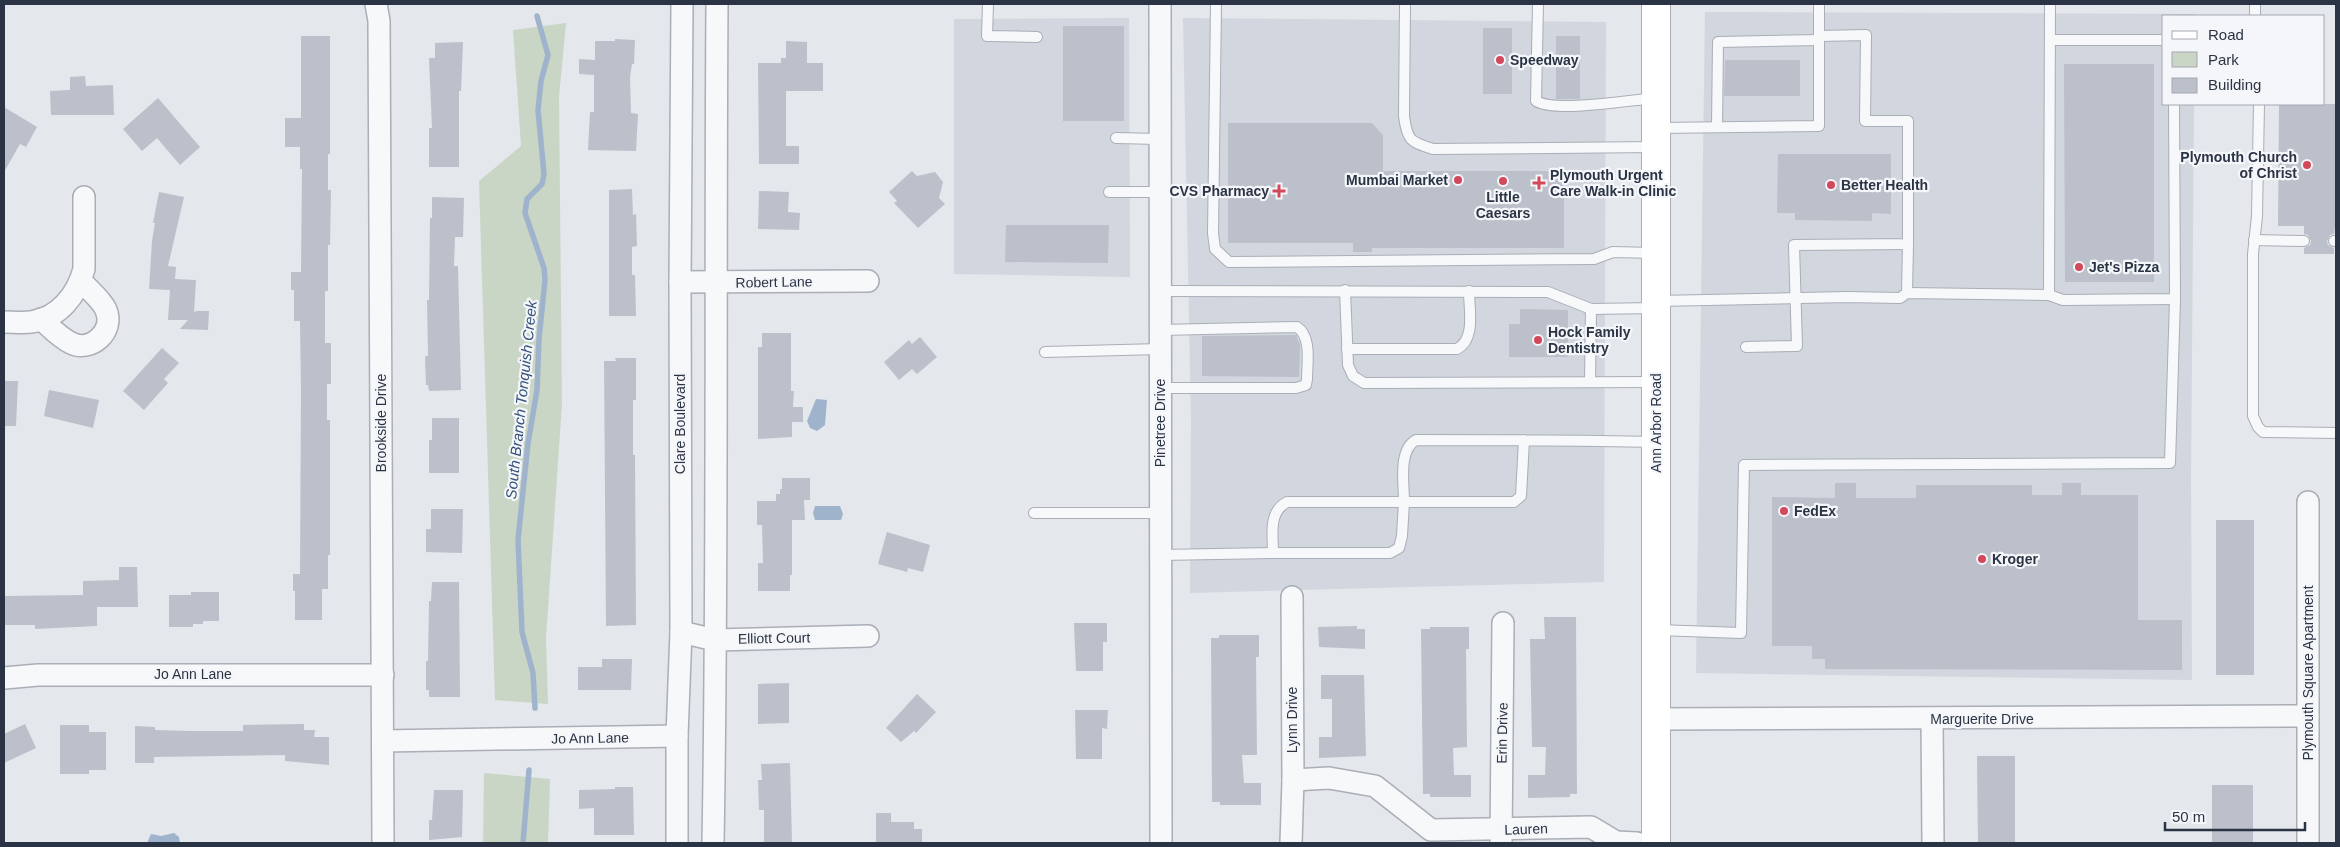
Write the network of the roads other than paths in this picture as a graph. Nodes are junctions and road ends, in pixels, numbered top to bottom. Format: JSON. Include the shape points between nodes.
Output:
{"nodes":[{"id":1,"x":376,"y":4,"type":"edge"},
{"id":2,"x":682,"y":4,"type":"edge"},
{"id":3,"x":717,"y":4,"type":"edge"},
{"id":4,"x":988,"y":4,"type":"edge"},
{"id":5,"x":1160,"y":4,"type":"edge"},
{"id":6,"x":1216,"y":4,"type":"edge"},
{"id":7,"x":1405,"y":4,"type":"edge"},
{"id":8,"x":1538,"y":4,"type":"edge"},
{"id":9,"x":1656,"y":4,"type":"edge"},
{"id":10,"x":1819,"y":4,"type":"edge"},
{"id":11,"x":2050,"y":4,"type":"edge"},
{"id":12,"x":1037,"y":37,"type":"dead end"},
{"id":13,"x":1819,"y":38,"type":"junction"},
{"id":14,"x":2050,"y":40,"type":"junction"},
{"id":15,"x":2162,"y":40,"type":"edge"},
{"id":16,"x":1657,"y":98,"type":"junction"},
{"id":17,"x":2174,"y":105,"type":"edge"},
{"id":18,"x":2259,"y":105,"type":"edge"},
{"id":19,"x":1717,"y":126,"type":"junction"},
{"id":20,"x":1657,"y":137,"type":"junction"},
{"id":21,"x":1116,"y":138,"type":"dead end"},
{"id":22,"x":1159,"y":139,"type":"junction"},
{"id":23,"x":1109,"y":192,"type":"dead end"},
{"id":24,"x":1159,"y":192,"type":"junction"},
{"id":25,"x":84,"y":198,"type":"dead end"},
{"id":26,"x":2254,"y":240,"type":"junction"},
{"id":27,"x":2304,"y":241,"type":"dead end"},
{"id":28,"x":1908,"y":244,"type":"junction"},
{"id":29,"x":1656,"y":253,"type":"junction"},
{"id":30,"x":81,"y":281,"type":"junction"},
{"id":31,"x":868,"y":281,"type":"dead end"},
{"id":32,"x":680,"y":282,"type":"junction"},
{"id":33,"x":714,"y":282,"type":"junction"},
{"id":34,"x":1345,"y":290,"type":"junction"},
{"id":35,"x":1160,"y":291,"type":"junction"},
{"id":36,"x":1469,"y":291,"type":"junction"},
{"id":37,"x":1907,"y":293,"type":"junction"},
{"id":38,"x":2049,"y":295,"type":"junction"},
{"id":39,"x":1794,"y":297,"type":"junction"},
{"id":40,"x":2175,"y":299,"type":"junction"},
{"id":41,"x":1656,"y":305,"type":"junction"},
{"id":42,"x":1591,"y":309,"type":"junction"},
{"id":43,"x":41,"y":320,"type":"junction"},
{"id":44,"x":4,"y":322,"type":"edge"},
{"id":45,"x":1160,"y":340,"type":"junction"},
{"id":46,"x":1746,"y":347,"type":"dead end"},
{"id":47,"x":1347,"y":348,"type":"junction"},
{"id":48,"x":1045,"y":352,"type":"dead end"},
{"id":49,"x":1590,"y":381,"type":"junction"},
{"id":50,"x":1656,"y":382,"type":"junction"},
{"id":51,"x":1160,"y":388,"type":"junction"},
{"id":52,"x":2336,"y":433,"type":"edge"},
{"id":53,"x":1524,"y":440,"type":"junction"},
{"id":54,"x":1656,"y":442,"type":"junction"},
{"id":55,"x":1404,"y":502,"type":"junction"},
{"id":56,"x":2308,"y":502,"type":"dead end"},
{"id":57,"x":1034,"y":513,"type":"dead end"},
{"id":58,"x":1160,"y":513,"type":"junction"},
{"id":59,"x":1273,"y":553,"type":"junction"},
{"id":60,"x":1160,"y":555,"type":"junction"},
{"id":61,"x":1292,"y":597,"type":"dead end"},
{"id":62,"x":1503,"y":623,"type":"dead end"},
{"id":63,"x":1655,"y":630,"type":"junction"},
{"id":64,"x":681,"y":632,"type":"junction"},
{"id":65,"x":868,"y":636,"type":"dead end"},
{"id":66,"x":715,"y":640,"type":"junction"},
{"id":67,"x":383,"y":674,"type":"junction"},
{"id":68,"x":4,"y":678,"type":"edge"},
{"id":69,"x":2308,"y":716,"type":"junction"},
{"id":70,"x":1655,"y":719,"type":"junction"},
{"id":71,"x":1932,"y":719,"type":"junction"},
{"id":72,"x":677,"y":736,"type":"junction"},
{"id":73,"x":383,"y":742,"type":"junction"},
{"id":74,"x":1292,"y":780,"type":"junction"},
{"id":75,"x":1430,"y":836,"type":"edge"},
{"id":76,"x":1501,"y":836,"type":"edge"},
{"id":77,"x":383,"y":843,"type":"edge"},
{"id":78,"x":677,"y":843,"type":"edge"},
{"id":79,"x":713,"y":843,"type":"edge"},
{"id":80,"x":1161,"y":843,"type":"edge"},
{"id":81,"x":1290,"y":843,"type":"edge"},
{"id":82,"x":1616,"y":843,"type":"edge"},
{"id":83,"x":1637,"y":843,"type":"edge"},
{"id":84,"x":1656,"y":843,"type":"edge"},
{"id":85,"x":1933,"y":843,"type":"edge"},
{"id":86,"x":2308,"y":843,"type":"edge"}],
"edges":[{"from":1,"to":67,"type":"street","name":"Brookside Drive","via":[[379,21]]},
{"from":2,"to":32,"type":"street","name":"Clare Boulevard"},
{"from":3,"to":33,"type":"street"},
{"from":4,"to":12,"type":"lane","via":[[987,36]]},
{"from":5,"to":22,"type":"street","name":"Pinetree Drive"},
{"from":6,"to":29,"type":"lane","via":[[1213,233],[1215,249],[1229,262],[1594,259],[1613,252]]},
{"from":7,"to":20,"type":"lane","via":[[1404,116],[1406,133],[1413,142],[1433,149]]},
{"from":8,"to":16,"type":"lane","via":[[1536,101],[1544,106],[1564,107]]},
{"from":9,"to":16,"type":"main road","name":"Ann Arbor Road"},
{"from":10,"to":13,"type":"lane"},
{"from":11,"to":14,"type":"lane"},
{"from":13,"to":19,"type":"lane","via":[[1718,42]]},
{"from":13,"to":19,"type":"lane","via":[[1819,126]]},
{"from":13,"to":28,"type":"lane","via":[[1866,35],[1865,121],[1908,121]]},
{"from":14,"to":15,"type":"lane"},
{"from":14,"to":38,"type":"lane"},
{"from":16,"to":20,"type":"main road","name":"Ann Arbor Road"},
{"from":17,"to":40,"type":"lane"},
{"from":18,"to":26,"type":"lane"},
{"from":19,"to":20,"type":"lane"},
{"from":20,"to":29,"type":"main road","name":"Ann Arbor Road"},
{"from":21,"to":22,"type":"lane"},
{"from":22,"to":24,"type":"street","name":"Pinetree Drive"},
{"from":23,"to":24,"type":"lane"},
{"from":24,"to":35,"type":"street","name":"Pinetree Drive"},
{"from":25,"to":30,"type":"street","via":[[84,270]]},
{"from":26,"to":27,"type":"lane"},
{"from":26,"to":52,"type":"lane","via":[[2252,409],[2255,423],[2264,432]]},
{"from":28,"to":37,"type":"lane"},
{"from":28,"to":39,"type":"lane","via":[[1794,245]]},
{"from":29,"to":41,"type":"main road","name":"Ann Arbor Road"},
{"from":30,"to":43,"type":"street","via":[[63,306]]},
{"from":30,"to":43,"type":"street","via":[[106,310],[108,324],[103,336],[82,346],[72,344]]},
{"from":31,"to":33,"type":"street","name":"Robert Lane"},
{"from":32,"to":33,"type":"street","name":"Robert Lane"},
{"from":32,"to":64,"type":"street","name":"Clare Boulevard"},
{"from":33,"to":66,"type":"street"},
{"from":34,"to":35,"type":"lane"},
{"from":34,"to":36,"type":"lane"},
{"from":34,"to":47,"type":"lane"},
{"from":35,"to":45,"type":"street","name":"Pinetree Drive"},
{"from":36,"to":42,"type":"lane","via":[[1548,292]]},
{"from":36,"to":47,"type":"lane","via":[[1469,338],[1464,346],[1457,349]]},
{"from":37,"to":38,"type":"lane"},
{"from":37,"to":39,"type":"lane","via":[[1900,298]]},
{"from":38,"to":40,"type":"lane","via":[[2063,300]]},
{"from":39,"to":41,"type":"lane"},
{"from":39,"to":46,"type":"lane","via":[[1797,346]]},
{"from":40,"to":63,"type":"lane","via":[[2170,463],[1744,465],[1741,633]]},
{"from":41,"to":42,"type":"lane"},
{"from":41,"to":50,"type":"main road","name":"Ann Arbor Road"},
{"from":42,"to":49,"type":"lane"},
{"from":43,"to":44,"type":"street"},
{"from":45,"to":48,"type":"lane"},
{"from":45,"to":51,"type":"street","name":"Pinetree Drive"},
{"from":45,"to":51,"type":"lane","via":[[1297,327],[1304,332],[1306,339],[1307,379],[1306,385],[1296,388]]},
{"from":47,"to":49,"type":"lane","via":[[1348,365],[1353,376],[1364,383]]},
{"from":49,"to":50,"type":"lane"},
{"from":50,"to":54,"type":"main road","name":"Ann Arbor Road"},
{"from":51,"to":58,"type":"street","name":"Pinetree Drive"},
{"from":53,"to":54,"type":"lane"},
{"from":53,"to":55,"type":"lane","via":[[1416,440],[1409,444],[1405,453]]},
{"from":53,"to":55,"type":"lane","via":[[1521,496],[1514,502]]},
{"from":54,"to":63,"type":"main road","name":"Ann Arbor Road"},
{"from":55,"to":59,"type":"lane","via":[[1399,548],[1390,553]]},
{"from":55,"to":59,"type":"lane","via":[[1287,502],[1278,506],[1274,517]]},
{"from":56,"to":69,"type":"street","name":"Plymouth Square Apartment"},
{"from":57,"to":58,"type":"lane"},
{"from":58,"to":60,"type":"street","name":"Pinetree Drive"},
{"from":59,"to":60,"type":"lane"},
{"from":60,"to":80,"type":"street","name":"Pinetree Drive"},
{"from":61,"to":74,"type":"street","name":"Lynn Drive"},
{"from":62,"to":76,"type":"street","name":"Erin Drive"},
{"from":63,"to":70,"type":"main road","name":"Ann Arbor Road"},
{"from":64,"to":66,"type":"street","name":"Elliott Court"},
{"from":64,"to":72,"type":"street","name":"Clare Boulevard"},
{"from":65,"to":66,"type":"street","name":"Elliott Court"},
{"from":66,"to":79,"type":"street"},
{"from":67,"to":68,"type":"street","name":"Jo Ann Lane","via":[[38,675]]},
{"from":67,"to":73,"type":"street","name":"Brookside Drive"},
{"from":69,"to":71,"type":"street","name":"Marguerite Drive"},
{"from":69,"to":86,"type":"street","name":"Plymouth Square Apartment"},
{"from":70,"to":71,"type":"street","name":"Marguerite Drive"},
{"from":70,"to":84,"type":"main road","name":"Ann Arbor Road"},
{"from":71,"to":85,"type":"street"},
{"from":72,"to":73,"type":"street","name":"Jo Ann Lane"},
{"from":72,"to":78,"type":"street","name":"Clare Boulevard"},
{"from":73,"to":77,"type":"street","name":"Brookside Drive"},
{"from":74,"to":75,"type":"street","name":"Lauren","via":[[1329,778],[1375,786]]},
{"from":74,"to":81,"type":"street","name":"Lynn Drive"},
{"from":75,"to":76,"type":"street","name":"Lauren"},
{"from":76,"to":82,"type":"street","name":"Lauren","via":[[1591,827]]},
{"from":82,"to":83,"type":"street","name":"Lauren"}]}
